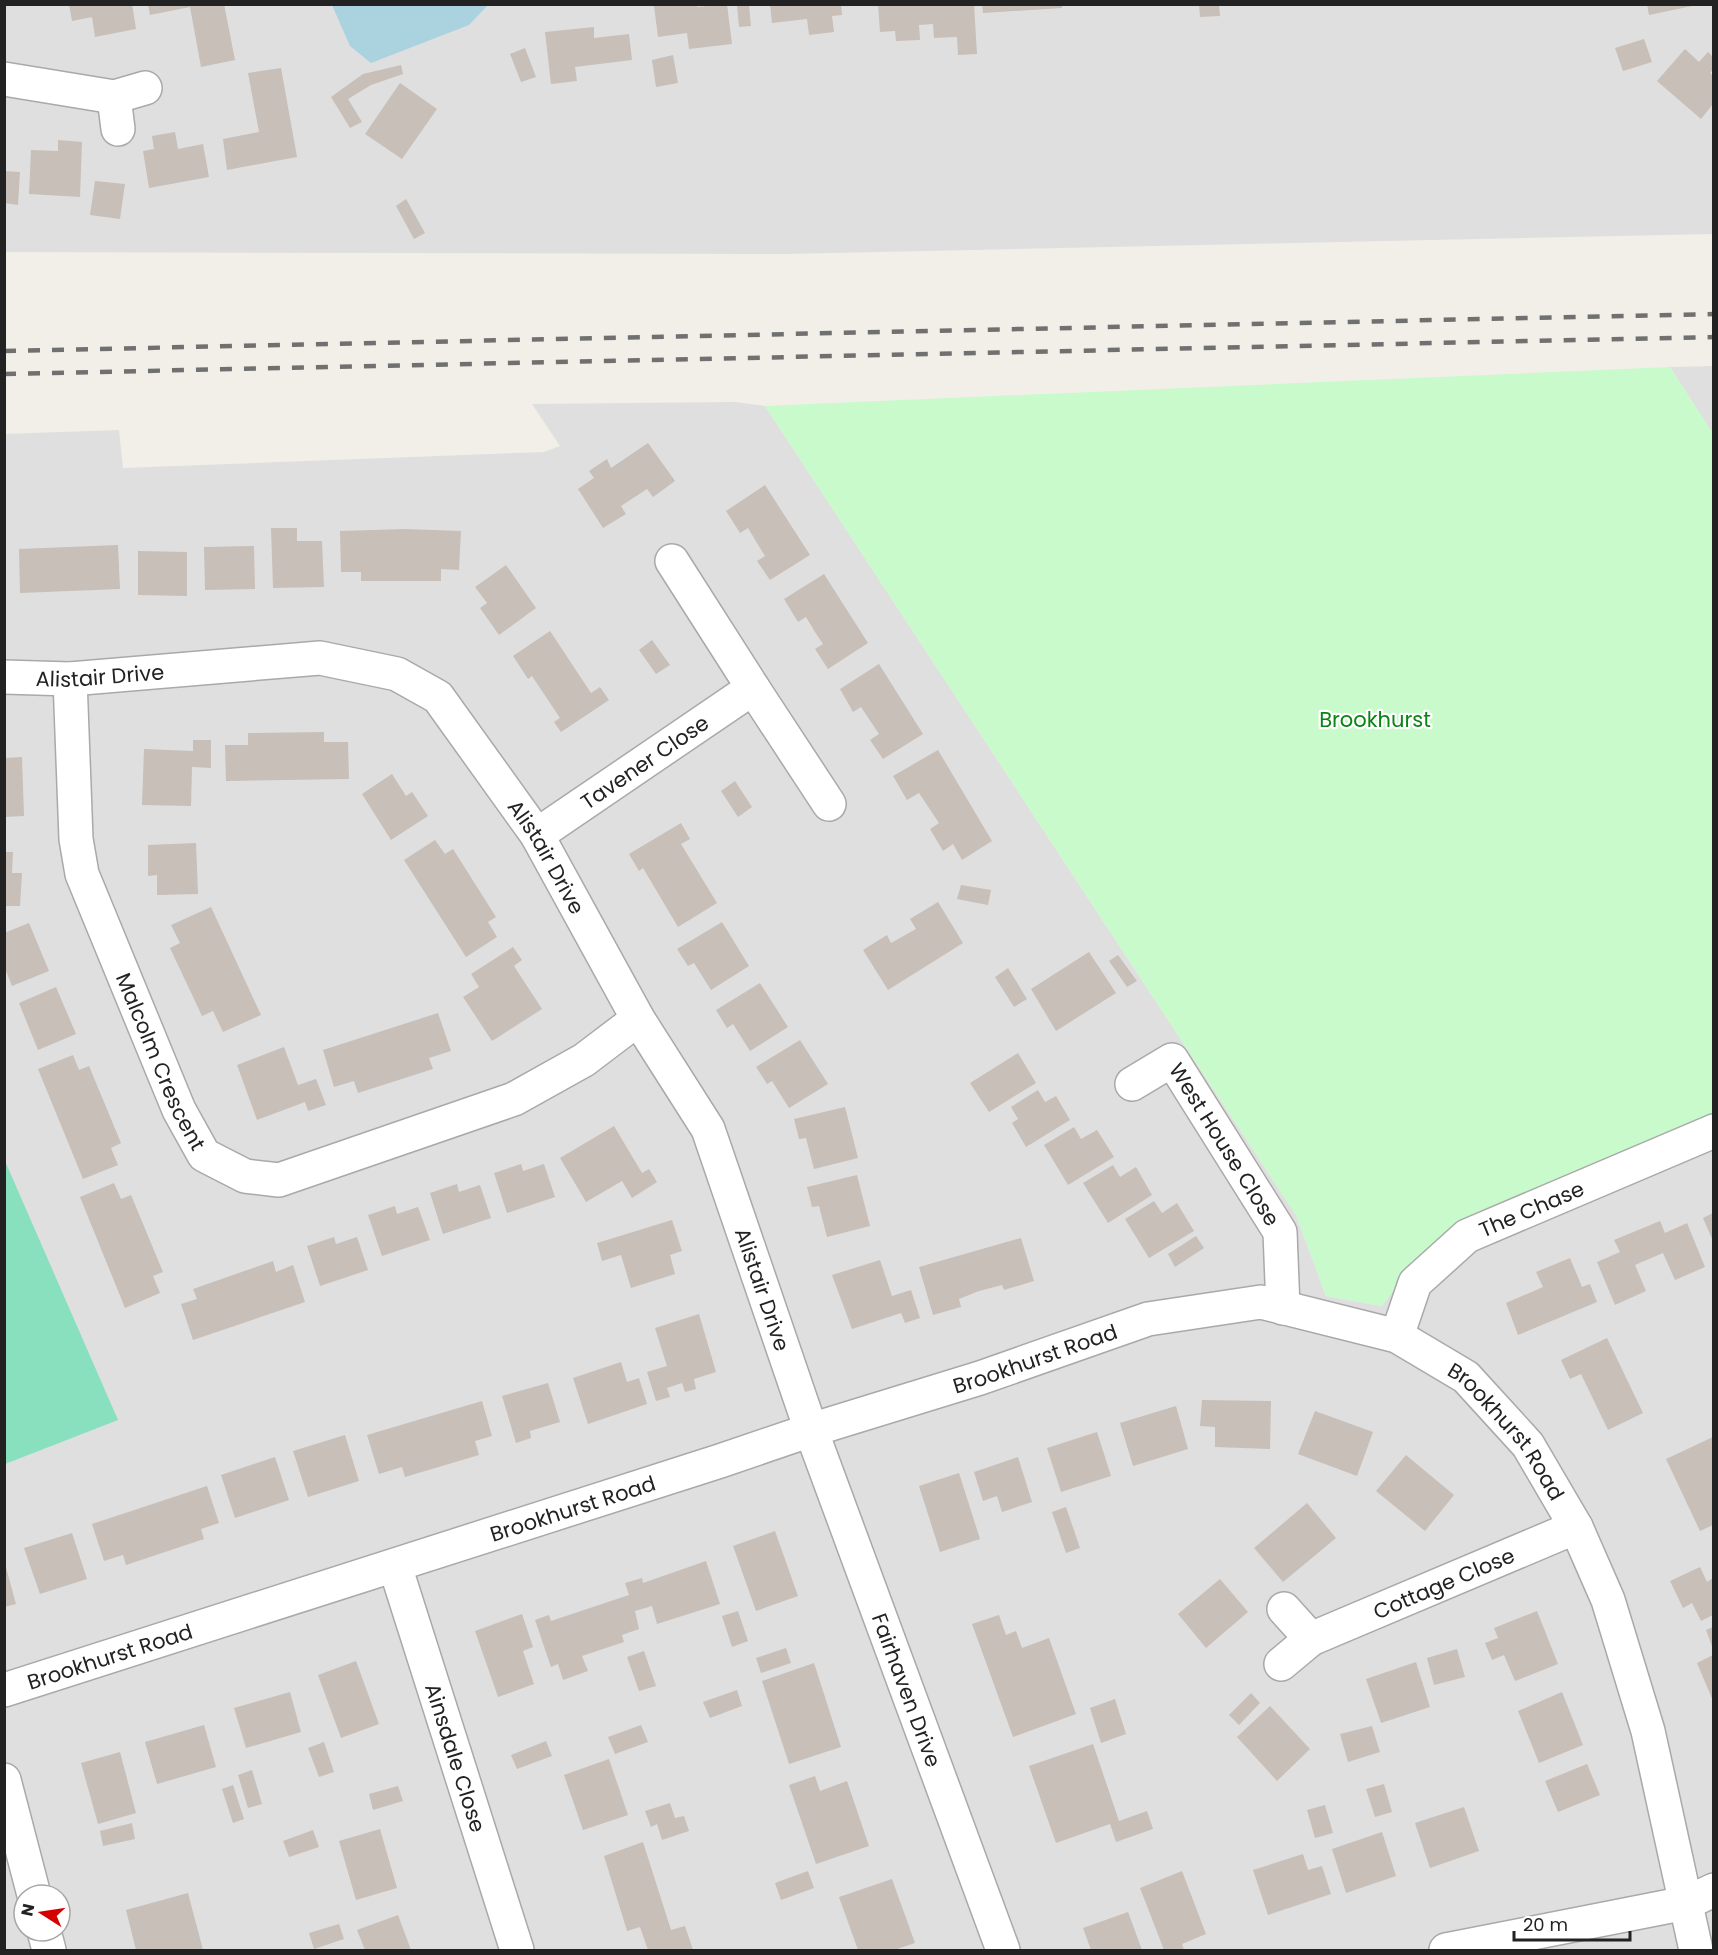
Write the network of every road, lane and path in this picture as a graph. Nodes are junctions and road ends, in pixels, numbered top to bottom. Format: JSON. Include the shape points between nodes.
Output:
{"nodes":[{"id":1,"x":4,"y":79,"type":"edge"},
{"id":2,"x":146,"y":88,"type":"dead end"},
{"id":3,"x":114,"y":97,"type":"junction"},
{"id":4,"x":118,"y":129,"type":"dead end"},
{"id":5,"x":672,"y":561,"type":"dead end"},
{"id":6,"x":4,"y":677,"type":"edge"},
{"id":7,"x":70,"y":679,"type":"junction"},
{"id":8,"x":753,"y":688,"type":"junction"},
{"id":9,"x":829,"y":804,"type":"dead end"},
{"id":10,"x":537,"y":835,"type":"junction"},
{"id":11,"x":638,"y":1019,"type":"junction"},
{"id":12,"x":1132,"y":1084,"type":"dead end"},
{"id":13,"x":1713,"y":1131,"type":"edge"},
{"id":14,"x":1283,"y":1308,"type":"junction"},
{"id":15,"x":1397,"y":1336,"type":"junction"},
{"id":16,"x":811,"y":1430,"type":"junction"},
{"id":17,"x":1576,"y":1527,"type":"junction"},
{"id":18,"x":395,"y":1566,"type":"junction"},
{"id":19,"x":1284,"y":1609,"type":"dead end"},
{"id":20,"x":1311,"y":1639,"type":"junction"},
{"id":21,"x":1281,"y":1664,"type":"dead end"},
{"id":22,"x":4,"y":1690,"type":"edge"},
{"id":23,"x":4,"y":1780,"type":"edge"},
{"id":24,"x":31,"y":1883,"type":"edge"},
{"id":25,"x":1700,"y":1897,"type":"edge"},
{"id":26,"x":517,"y":1950,"type":"edge"},
{"id":27,"x":1003,"y":1950,"type":"edge"},
{"id":28,"x":1446,"y":1950,"type":"edge"},
{"id":29,"x":1696,"y":1950,"type":"edge"}],
"edges":[{"from":1,"to":3,"type":"street"},
{"from":2,"to":3,"type":"street"},
{"from":3,"to":4,"type":"street"},
{"from":5,"to":8,"type":"street"},
{"from":6,"to":7,"type":"street","name":"Alistair Drive"},
{"from":7,"to":10,"type":"street","name":"Alistair Drive","via":[[320,658],[397,674],[438,697]]},
{"from":7,"to":11,"type":"street","name":"Malcolm Crescent","via":[[76,839],[82,874],[179,1110],[204,1155],[245,1176],[279,1180],[514,1099],[584,1060]]},
{"from":8,"to":9,"type":"street"},
{"from":8,"to":10,"type":"street","name":"Tavener Close"},
{"from":10,"to":11,"type":"street","name":"Alistair Drive"},
{"from":11,"to":16,"type":"street","name":"Alistair Drive","via":[[708,1129]]},
{"from":12,"to":14,"type":"street","name":"West House Close","via":[[1172,1060],[1280,1232]]},
{"from":13,"to":15,"type":"street","name":"The Chase","via":[[1467,1236],[1415,1283]]},
{"from":14,"to":15,"type":"street","name":"Brookhurst Road"},
{"from":14,"to":16,"type":"street","name":"Brookhurst Road","via":[[1261,1302],[1148,1319],[981,1378]]},
{"from":15,"to":17,"type":"street","name":"Brookhurst Road","via":[[1466,1377],[1528,1445]]},
{"from":16,"to":18,"type":"street","name":"Brookhurst Road"},
{"from":16,"to":27,"type":"street","name":"Fairhaven Drive"},
{"from":17,"to":20,"type":"street","name":"Cottage Close"},
{"from":17,"to":25,"type":"street","name":"Brookhurst Road","via":[[1608,1600]]},
{"from":18,"to":22,"type":"street","name":"Brookhurst Road"},
{"from":18,"to":26,"type":"street","name":"Ainsdale Close"},
{"from":19,"to":20,"type":"street"},
{"from":20,"to":21,"type":"street","name":"Cottage Close"},
{"from":23,"to":24,"type":"street"},
{"from":25,"to":28,"type":"street"},
{"from":25,"to":29,"type":"street","name":"Brookhurst Road"}]}
